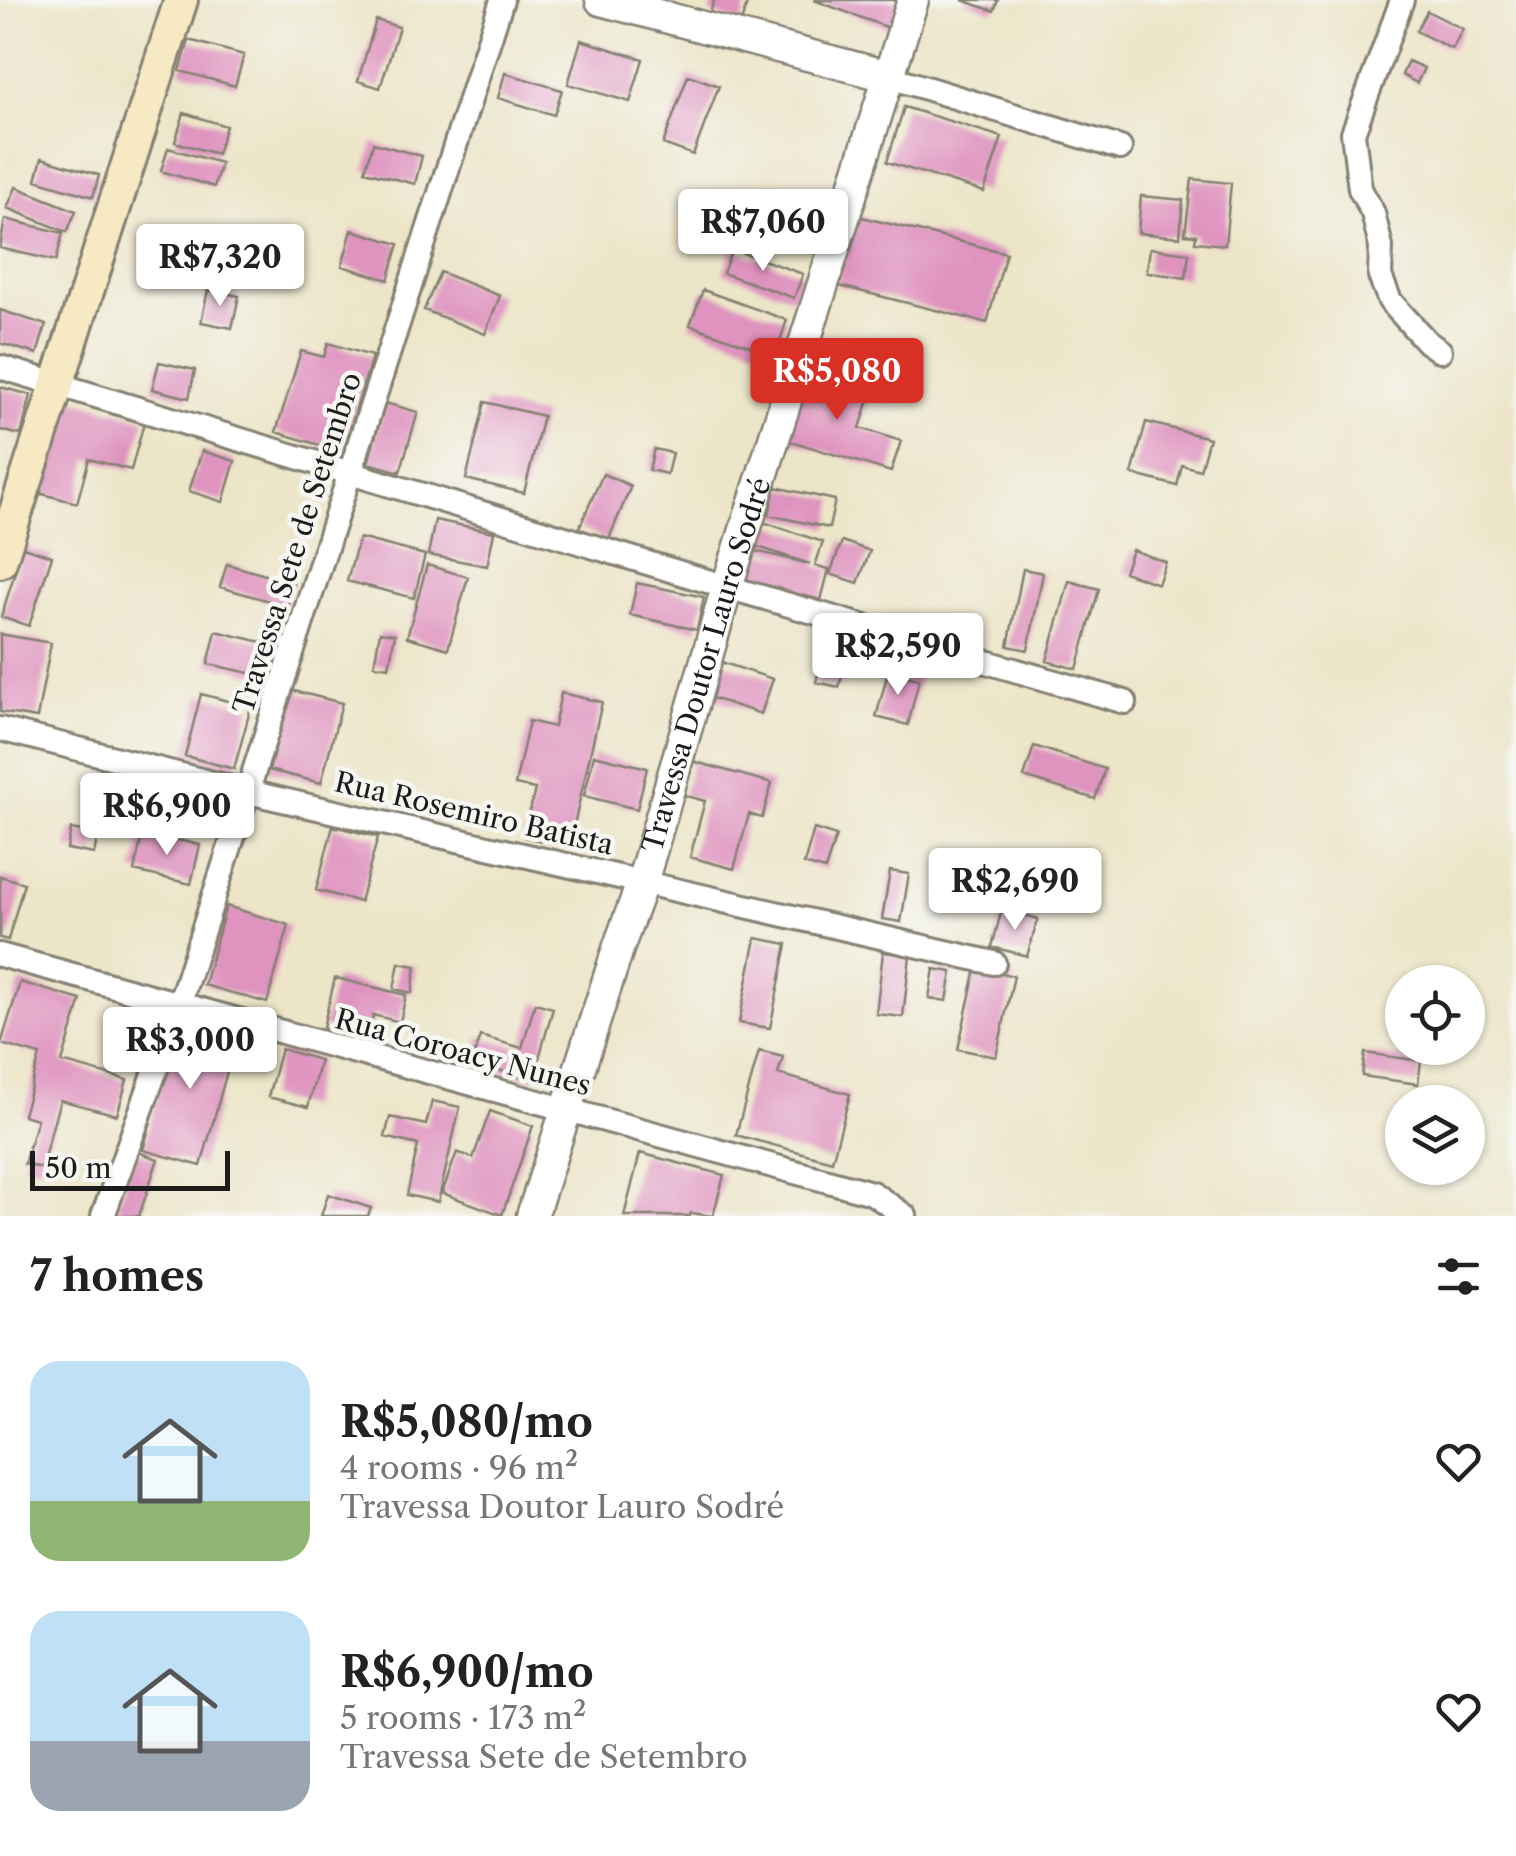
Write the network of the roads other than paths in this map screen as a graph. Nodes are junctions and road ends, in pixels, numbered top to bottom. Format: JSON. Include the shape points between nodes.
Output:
{"nodes":[{"id":1,"x":181,"y":0,"type":"edge"},
{"id":2,"x":502,"y":0,"type":"edge"},
{"id":3,"x":602,"y":0,"type":"edge"},
{"id":4,"x":913,"y":0,"type":"edge"},
{"id":5,"x":1402,"y":0,"type":"edge"},
{"id":6,"x":887,"y":76,"type":"junction"},
{"id":7,"x":1120,"y":148,"type":"dead end"},
{"id":8,"x":1440,"y":351,"type":"dead end"},
{"id":9,"x":0,"y":367,"type":"edge"},
{"id":10,"x":58,"y":386,"type":"junction"},
{"id":11,"x":352,"y":472,"type":"junction"},
{"id":12,"x":0,"y":561,"type":"edge"},
{"id":13,"x":726,"y":587,"type":"junction"},
{"id":14,"x":1124,"y":702,"type":"dead end"},
{"id":15,"x":0,"y":729,"type":"edge"},
{"id":16,"x":248,"y":792,"type":"junction"},
{"id":17,"x":642,"y":882,"type":"junction"},
{"id":18,"x":0,"y":955,"type":"edge"},
{"id":19,"x":994,"y":963,"type":"dead end"},
{"id":20,"x":179,"y":1005,"type":"junction"},
{"id":21,"x":566,"y":1112,"type":"junction"},
{"id":22,"x":103,"y":1216,"type":"edge"},
{"id":23,"x":532,"y":1216,"type":"edge"},
{"id":24,"x":905,"y":1216,"type":"edge"}],
"edges":[{"from":1,"to":10,"type":"main road"},
{"from":2,"to":11,"type":"street","name":"Travessa Sete de Setembro"},
{"from":3,"to":6,"type":"street"},
{"from":4,"to":6,"type":"street","name":"Travessa Doutor Lauro Sodré"},
{"from":5,"to":8,"type":"street","via":[[1353,133],[1360,189],[1381,247],[1380,276],[1390,301]]},
{"from":6,"to":7,"type":"street"},
{"from":6,"to":13,"type":"street","name":"Travessa Doutor Lauro Sodré"},
{"from":9,"to":10,"type":"street"},
{"from":10,"to":11,"type":"street"},
{"from":10,"to":12,"type":"main road"},
{"from":11,"to":13,"type":"street"},
{"from":11,"to":16,"type":"street","name":"Travessa Sete de Setembro"},
{"from":13,"to":14,"type":"street"},
{"from":13,"to":17,"type":"street","name":"Travessa Doutor Lauro Sodré"},
{"from":15,"to":16,"type":"street","name":"Rua Rosemiro Batista"},
{"from":16,"to":17,"type":"street","name":"Rua Rosemiro Batista"},
{"from":16,"to":20,"type":"street","name":"Travessa Sete de Setembro"},
{"from":17,"to":19,"type":"street","name":"Rua Rosemiro Batista"},
{"from":17,"to":21,"type":"street","name":"Travessa Doutor Lauro Sodré"},
{"from":18,"to":20,"type":"street","name":"Rua Coroacy Nunes"},
{"from":20,"to":21,"type":"street","name":"Rua Coroacy Nunes"},
{"from":20,"to":22,"type":"street","name":"Travessa Sete de Setembro"},
{"from":21,"to":23,"type":"street","name":"Travessa Doutor Lauro Sodré"},
{"from":21,"to":24,"type":"street","name":"Rua Coroacy Nunes","via":[[872,1192]]}]}
